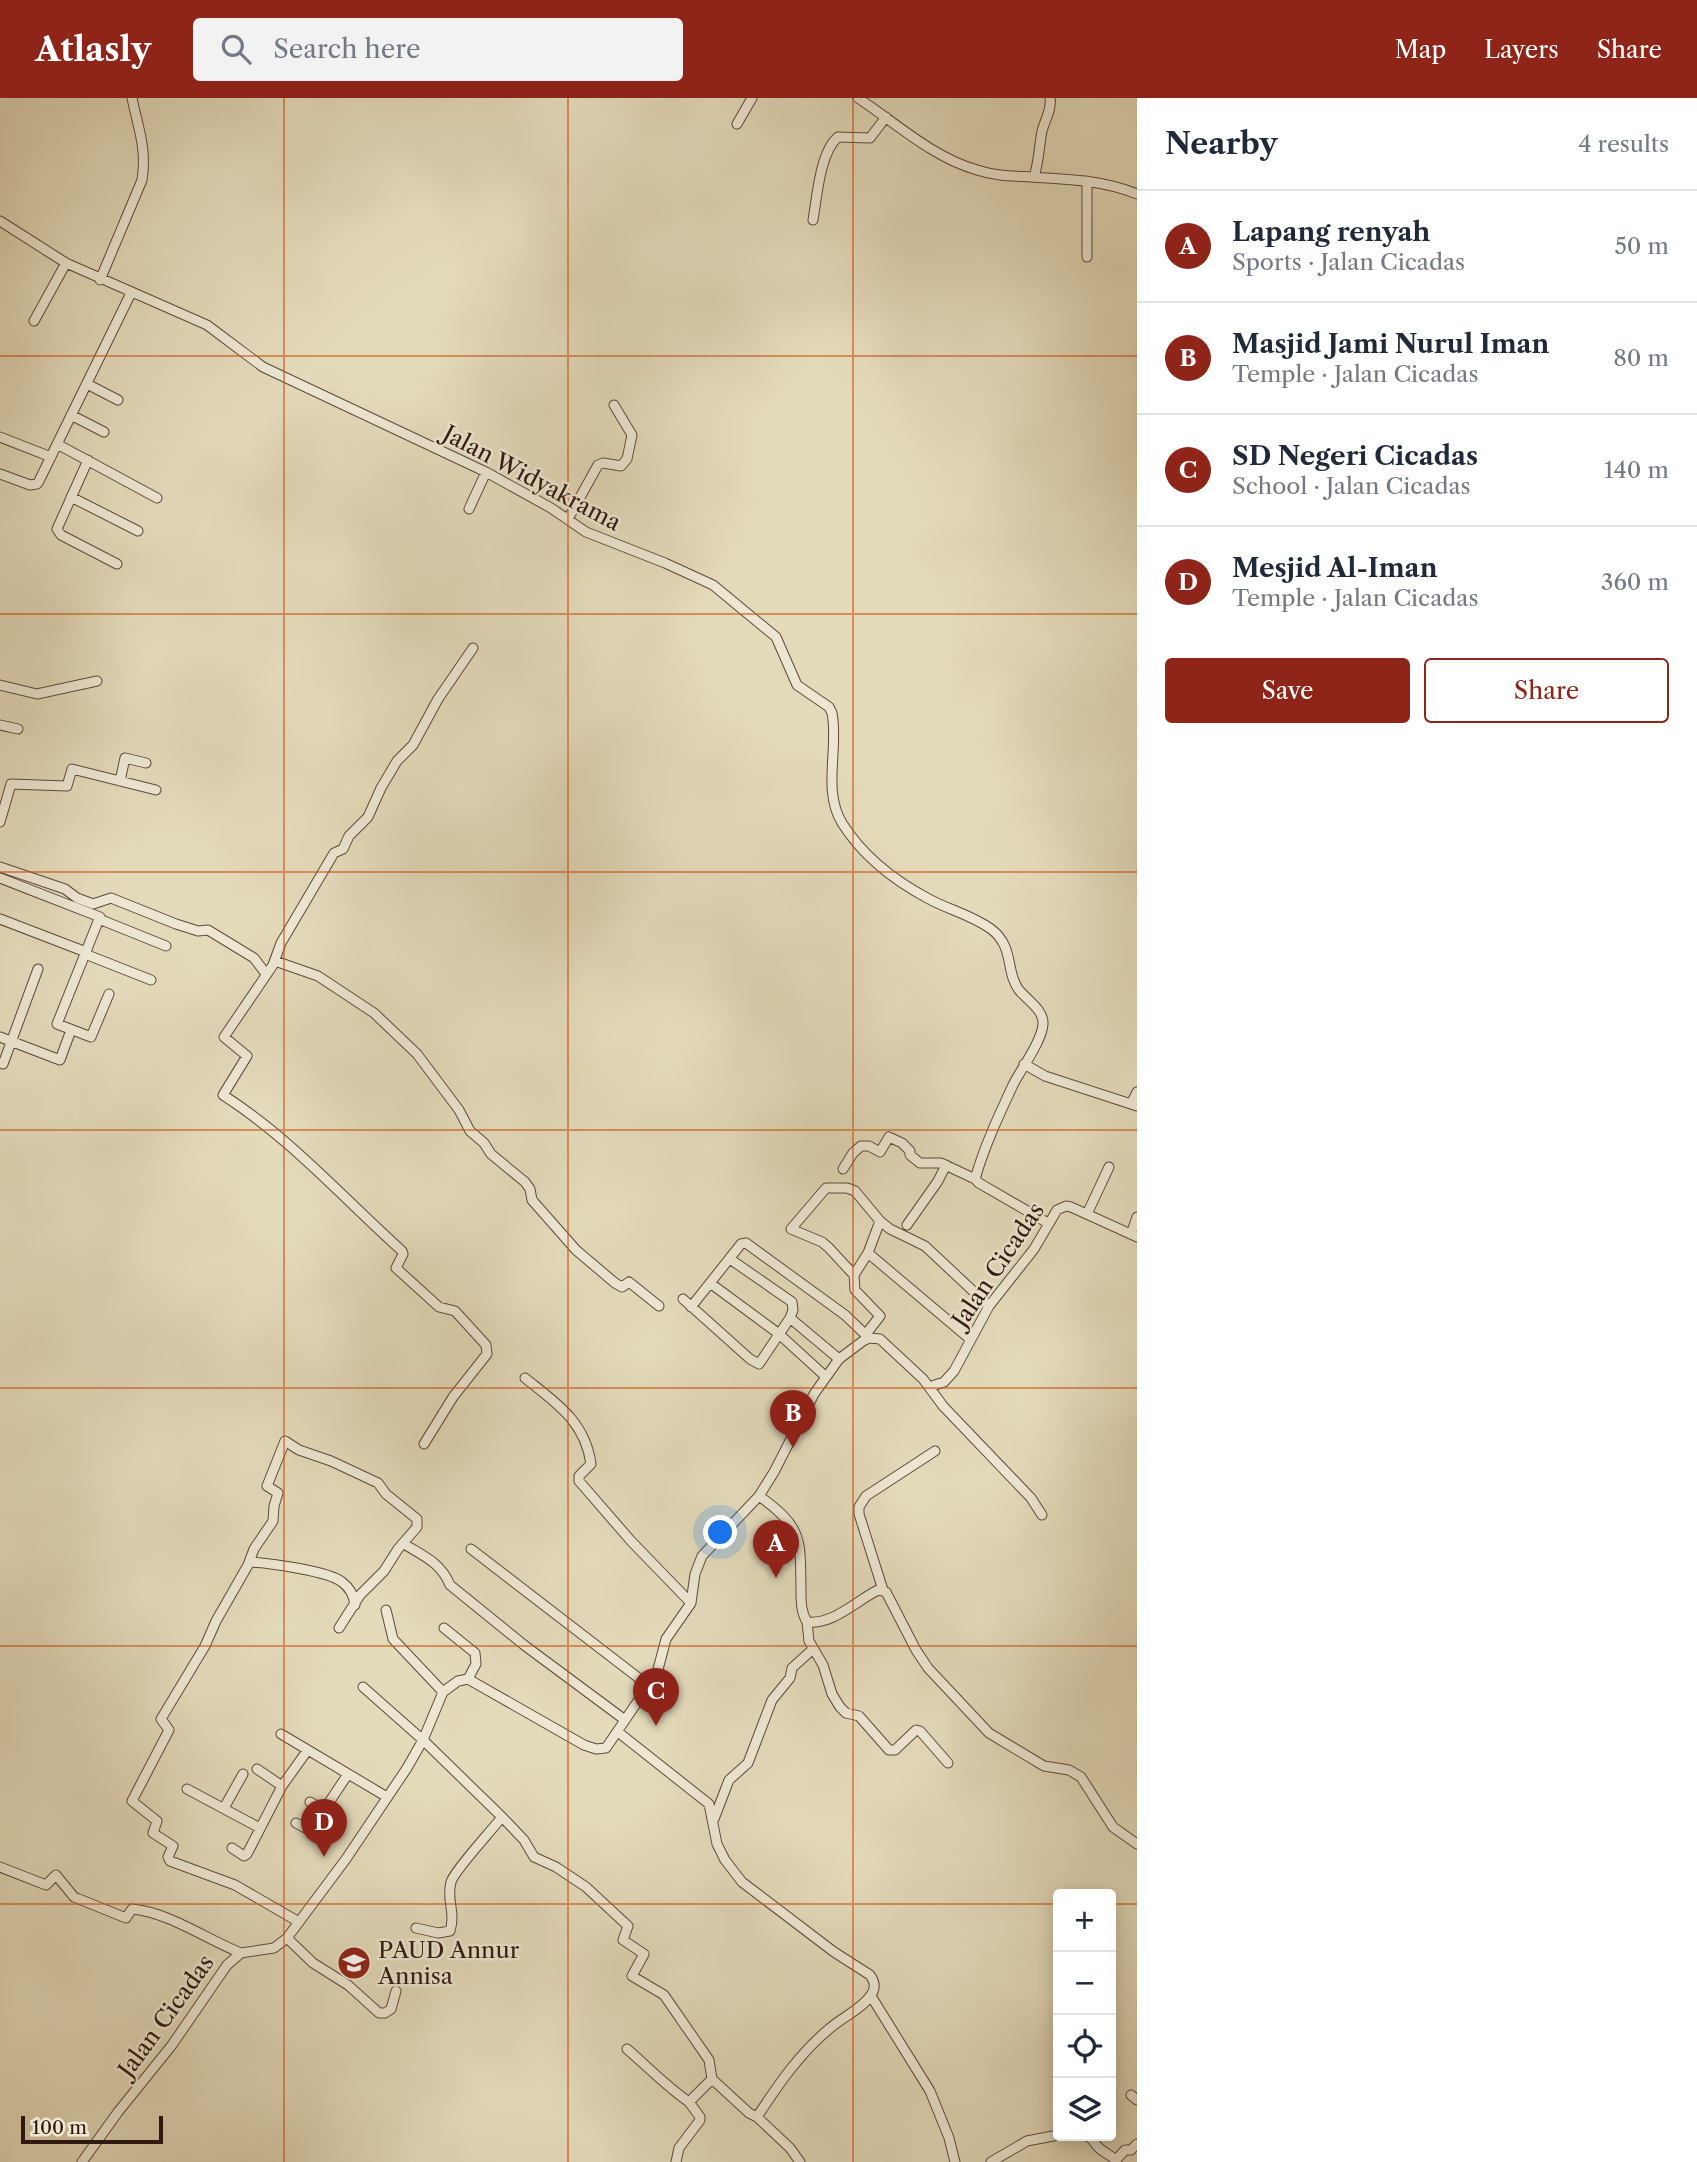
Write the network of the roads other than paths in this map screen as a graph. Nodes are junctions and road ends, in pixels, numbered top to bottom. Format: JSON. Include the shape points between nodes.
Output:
{"nodes":[{"id":1,"x":132,"y":98,"type":"edge"},
{"id":2,"x":752,"y":98,"type":"edge"},
{"id":3,"x":858,"y":98,"type":"edge"},
{"id":4,"x":1050,"y":98,"type":"edge"},
{"id":5,"x":886,"y":117,"type":"junction"},
{"id":6,"x":737,"y":124,"type":"dead end"},
{"id":7,"x":1034,"y":177,"type":"junction"},
{"id":8,"x":1087,"y":181,"type":"junction"},
{"id":9,"x":1137,"y":194,"type":"edge"},
{"id":10,"x":813,"y":220,"type":"dead end"},
{"id":11,"x":0,"y":221,"type":"edge"},
{"id":12,"x":1087,"y":257,"type":"dead end"},
{"id":13,"x":66,"y":263,"type":"junction"},
{"id":14,"x":100,"y":280,"type":"junction"},
{"id":15,"x":131,"y":293,"type":"junction"},
{"id":16,"x":34,"y":321,"type":"dead end"},
{"id":17,"x":87,"y":384,"type":"junction"},
{"id":18,"x":118,"y":400,"type":"dead end"},
{"id":19,"x":614,"y":405,"type":"dead end"},
{"id":20,"x":71,"y":415,"type":"junction"},
{"id":21,"x":104,"y":432,"type":"dead end"},
{"id":22,"x":0,"y":437,"type":"edge"},
{"id":23,"x":57,"y":444,"type":"junction"},
{"id":24,"x":51,"y":457,"type":"junction"},
{"id":25,"x":88,"y":460,"type":"junction"},
{"id":26,"x":486,"y":472,"type":"junction"},
{"id":27,"x":0,"y":474,"type":"edge"},
{"id":28,"x":71,"y":497,"type":"junction"},
{"id":29,"x":157,"y":498,"type":"dead end"},
{"id":30,"x":469,"y":509,"type":"dead end"},
{"id":31,"x":568,"y":519,"type":"junction"},
{"id":32,"x":138,"y":531,"type":"dead end"},
{"id":33,"x":117,"y":564,"type":"dead end"},
{"id":34,"x":473,"y":648,"type":"dead end"},
{"id":35,"x":97,"y":681,"type":"dead end"},
{"id":36,"x":0,"y":685,"type":"edge"},
{"id":37,"x":0,"y":725,"type":"edge"},
{"id":38,"x":18,"y":729,"type":"dead end"},
{"id":39,"x":146,"y":763,"type":"dead end"},
{"id":40,"x":120,"y":781,"type":"junction"},
{"id":41,"x":0,"y":782,"type":"edge"},
{"id":42,"x":11,"y":784,"type":"junction"},
{"id":43,"x":156,"y":790,"type":"dead end"},
{"id":44,"x":2,"y":805,"type":"edge"},
{"id":45,"x":0,"y":822,"type":"edge"},
{"id":46,"x":0,"y":867,"type":"edge"},
{"id":47,"x":0,"y":878,"type":"edge"},
{"id":48,"x":0,"y":919,"type":"edge"},
{"id":49,"x":99,"y":919,"type":"junction"},
{"id":50,"x":166,"y":946,"type":"dead end"},
{"id":51,"x":85,"y":953,"type":"junction"},
{"id":52,"x":275,"y":961,"type":"junction"},
{"id":53,"x":38,"y":969,"type":"dead end"},
{"id":54,"x":266,"y":974,"type":"junction"},
{"id":55,"x":151,"y":980,"type":"dead end"},
{"id":56,"x":109,"y":994,"type":"dead end"},
{"id":57,"x":71,"y":1030,"type":"junction"},
{"id":58,"x":0,"y":1037,"type":"edge"},
{"id":59,"x":11,"y":1041,"type":"junction"},
{"id":60,"x":3,"y":1063,"type":"dead end"},
{"id":61,"x":1024,"y":1064,"type":"junction"},
{"id":62,"x":1137,"y":1092,"type":"edge"},
{"id":63,"x":1134,"y":1105,"type":"edge"},
{"id":64,"x":946,"y":1165,"type":"junction"},
{"id":65,"x":1109,"y":1167,"type":"dead end"},
{"id":66,"x":843,"y":1169,"type":"dead end"},
{"id":67,"x":975,"y":1179,"type":"junction"},
{"id":68,"x":1087,"y":1214,"type":"junction"},
{"id":69,"x":1137,"y":1217,"type":"edge"},
{"id":70,"x":880,"y":1222,"type":"junction"},
{"id":71,"x":1048,"y":1223,"type":"junction"},
{"id":72,"x":906,"y":1225,"type":"dead end"},
{"id":73,"x":1134,"y":1236,"type":"edge"},
{"id":74,"x":868,"y":1253,"type":"junction"},
{"id":75,"x":730,"y":1259,"type":"junction"},
{"id":76,"x":854,"y":1275,"type":"junction"},
{"id":77,"x":710,"y":1283,"type":"junction"},
{"id":78,"x":684,"y":1299,"type":"dead end"},
{"id":79,"x":659,"y":1306,"type":"dead end"},
{"id":80,"x":989,"y":1306,"type":"junction"},
{"id":81,"x":691,"y":1307,"type":"junction"},
{"id":82,"x":790,"y":1318,"type":"junction"},
{"id":83,"x":779,"y":1334,"type":"junction"},
{"id":84,"x":867,"y":1336,"type":"junction"},
{"id":85,"x":970,"y":1339,"type":"junction"},
{"id":86,"x":839,"y":1359,"type":"junction"},
{"id":87,"x":825,"y":1376,"type":"junction"},
{"id":88,"x":525,"y":1378,"type":"dead end"},
{"id":89,"x":929,"y":1387,"type":"junction"},
{"id":90,"x":424,"y":1444,"type":"dead end"},
{"id":91,"x":935,"y":1451,"type":"dead end"},
{"id":92,"x":759,"y":1496,"type":"junction"},
{"id":93,"x":1042,"y":1515,"type":"dead end"},
{"id":94,"x":404,"y":1544,"type":"junction"},
{"id":95,"x":471,"y":1549,"type":"dead end"},
{"id":96,"x":250,"y":1562,"type":"junction"},
{"id":97,"x":883,"y":1590,"type":"junction"},
{"id":98,"x":691,"y":1603,"type":"junction"},
{"id":99,"x":355,"y":1605,"type":"junction"},
{"id":100,"x":386,"y":1611,"type":"dead end"},
{"id":101,"x":807,"y":1622,"type":"junction"},
{"id":102,"x":339,"y":1628,"type":"dead end"},
{"id":103,"x":444,"y":1628,"type":"dead end"},
{"id":104,"x":813,"y":1649,"type":"junction"},
{"id":105,"x":468,"y":1679,"type":"junction"},
{"id":106,"x":649,"y":1686,"type":"junction"},
{"id":107,"x":363,"y":1687,"type":"dead end"},
{"id":108,"x":443,"y":1692,"type":"junction"},
{"id":109,"x":625,"y":1720,"type":"junction"},
{"id":110,"x":618,"y":1732,"type":"junction"},
{"id":111,"x":281,"y":1734,"type":"dead end"},
{"id":112,"x":423,"y":1740,"type":"junction"},
{"id":113,"x":307,"y":1751,"type":"junction"},
{"id":114,"x":948,"y":1763,"type":"dead end"},
{"id":115,"x":257,"y":1769,"type":"dead end"},
{"id":116,"x":243,"y":1774,"type":"dead end"},
{"id":117,"x":348,"y":1774,"type":"junction"},
{"id":118,"x":282,"y":1786,"type":"junction"},
{"id":119,"x":187,"y":1789,"type":"dead end"},
{"id":120,"x":387,"y":1797,"type":"junction"},
{"id":121,"x":310,"y":1802,"type":"dead end"},
{"id":122,"x":224,"y":1808,"type":"junction"},
{"id":123,"x":324,"y":1810,"type":"junction"},
{"id":124,"x":502,"y":1817,"type":"junction"},
{"id":125,"x":713,"y":1821,"type":"junction"},
{"id":126,"x":296,"y":1824,"type":"dead end"},
{"id":127,"x":260,"y":1828,"type":"junction"},
{"id":128,"x":1136,"y":1842,"type":"edge"},
{"id":129,"x":232,"y":1848,"type":"dead end"},
{"id":130,"x":0,"y":1867,"type":"edge"},
{"id":131,"x":299,"y":1922,"type":"junction"},
{"id":132,"x":416,"y":1928,"type":"dead end"},
{"id":133,"x":287,"y":1938,"type":"junction"},
{"id":134,"x":241,"y":1952,"type":"junction"},
{"id":135,"x":396,"y":1991,"type":"dead end"},
{"id":136,"x":870,"y":1996,"type":"junction"},
{"id":137,"x":626,"y":2049,"type":"dead end"},
{"id":138,"x":712,"y":2079,"type":"junction"},
{"id":139,"x":689,"y":2102,"type":"junction"},
{"id":140,"x":757,"y":2117,"type":"junction"},
{"id":141,"x":1053,"y":2136,"type":"edge"},
{"id":142,"x":1095,"y":2141,"type":"edge"},
{"id":143,"x":1137,"y":2144,"type":"edge"},
{"id":144,"x":956,"y":2160,"type":"edge"},
{"id":145,"x":82,"y":2162,"type":"edge"},
{"id":146,"x":676,"y":2162,"type":"edge"},
{"id":147,"x":800,"y":2162,"type":"edge"},
{"id":148,"x":991,"y":2162,"type":"edge"}],
"edges":[{"from":1,"to":14,"type":"street","via":[[143,140],[142,180]]},
{"from":2,"to":6,"type":"street"},
{"from":3,"to":5,"type":"street"},
{"from":4,"to":7,"type":"street"},
{"from":5,"to":7,"type":"street","via":[[958,163],[978,171]]},
{"from":5,"to":10,"type":"street","via":[[870,138],[838,137],[830,145]]},
{"from":7,"to":8,"type":"street"},
{"from":8,"to":9,"type":"street"},
{"from":8,"to":12,"type":"street"},
{"from":11,"to":13,"type":"street","name":"Jalan Widyakrama"},
{"from":13,"to":14,"type":"street","name":"Jalan Widyakrama"},
{"from":13,"to":16,"type":"street"},
{"from":14,"to":15,"type":"street","name":"Jalan Widyakrama"},
{"from":15,"to":17,"type":"street"},
{"from":15,"to":26,"type":"street","name":"Jalan Widyakrama","via":[[207,325],[255,362],[301,387]]},
{"from":17,"to":18,"type":"street"},
{"from":17,"to":20,"type":"street"},
{"from":19,"to":31,"type":"street","via":[[632,435],[627,460],[621,466],[598,465]]},
{"from":20,"to":21,"type":"street"},
{"from":20,"to":23,"type":"street"},
{"from":22,"to":24,"type":"street"},
{"from":23,"to":24,"type":"street"},
{"from":23,"to":25,"type":"street"},
{"from":24,"to":27,"type":"street","via":[[33,486]]},
{"from":25,"to":28,"type":"street"},
{"from":25,"to":29,"type":"street"},
{"from":26,"to":30,"type":"street"},
{"from":26,"to":31,"type":"street","name":"Jalan Widyakrama"},
{"from":28,"to":32,"type":"street"},
{"from":28,"to":33,"type":"street","via":[[58,532]]},
{"from":31,"to":61,"type":"street","name":"Jalan Widyakrama","via":[[586,532],[713,586],[776,637],[797,685],[829,706],[832,713],[833,797],[840,820],[862,850],[928,899],[992,930],[1008,951],[1016,985],[1044,1020]]},
{"from":34,"to":52,"type":"street","via":[[413,745],[397,761],[368,817],[343,849],[334,853]]},
{"from":35,"to":36,"type":"street","via":[[37,694]]},
{"from":37,"to":38,"type":"street"},
{"from":39,"to":40,"type":"street","via":[[125,758]]},
{"from":40,"to":42,"type":"street","via":[[72,769],[67,786],[52,785],[50,793]]},
{"from":40,"to":43,"type":"street"},
{"from":41,"to":42,"type":"street"},
{"from":42,"to":44,"type":"street"},
{"from":44,"to":45,"type":"street"},
{"from":46,"to":54,"type":"street","via":[[65,889],[93,904],[111,898],[176,924],[208,930],[254,958]]},
{"from":47,"to":49,"type":"street"},
{"from":48,"to":51,"type":"street"},
{"from":49,"to":50,"type":"street"},
{"from":49,"to":51,"type":"street"},
{"from":51,"to":55,"type":"street"},
{"from":51,"to":57,"type":"street","via":[[57,1024]]},
{"from":52,"to":54,"type":"street"},
{"from":52,"to":79,"type":"street","via":[[318,976],[374,1013],[417,1054],[470,1131],[525,1182],[532,1200],[576,1250],[615,1283],[622,1287],[629,1282]]},
{"from":53,"to":59,"type":"street"},
{"from":54,"to":90,"type":"street","via":[[224,1036],[247,1056],[223,1095],[273,1131],[402,1251],[396,1268],[439,1307],[460,1315],[486,1345],[486,1354]]},
{"from":56,"to":57,"type":"street","via":[[92,1037]]},
{"from":57,"to":59,"type":"street","via":[[60,1060]]},
{"from":58,"to":59,"type":"street"},
{"from":59,"to":60,"type":"street"},
{"from":61,"to":63,"type":"street","via":[[1045,1076]]},
{"from":61,"to":67,"type":"street","name":"Jalan Widyakrama"},
{"from":62,"to":63,"type":"street"},
{"from":64,"to":66,"type":"street","via":[[920,1163],[902,1143],[889,1137],[880,1152],[861,1146]]},
{"from":64,"to":67,"type":"street"},
{"from":64,"to":72,"type":"street"},
{"from":65,"to":68,"type":"street"},
{"from":67,"to":71,"type":"street"},
{"from":68,"to":71,"type":"street","name":"Jalan Cicadas","via":[[1061,1207]]},
{"from":68,"to":73,"type":"street","name":"Jalan Cicadas"},
{"from":69,"to":73,"type":"street"},
{"from":70,"to":74,"type":"street"},
{"from":70,"to":76,"type":"street","via":[[855,1191],[832,1187],[822,1190],[792,1227],[822,1242]]},
{"from":70,"to":80,"type":"street","via":[[925,1246]]},
{"from":71,"to":80,"type":"street","name":"Jalan Cicadas","via":[[1045,1234]]},
{"from":74,"to":76,"type":"street"},
{"from":74,"to":85,"type":"street"},
{"from":75,"to":77,"type":"street"},
{"from":75,"to":82,"type":"street","via":[[786,1296],[792,1302]]},
{"from":75,"to":84,"type":"street","via":[[744,1242],[750,1244]]},
{"from":76,"to":84,"type":"street","via":[[855,1290],[880,1316]]},
{"from":77,"to":81,"type":"street"},
{"from":77,"to":83,"type":"street"},
{"from":78,"to":81,"type":"street"},
{"from":80,"to":85,"type":"street","name":"Jalan Cicadas"},
{"from":81,"to":83,"type":"street","via":[[757,1364]]},
{"from":82,"to":83,"type":"street"},
{"from":82,"to":86,"type":"street"},
{"from":83,"to":87,"type":"street"},
{"from":84,"to":86,"type":"street"},
{"from":84,"to":89,"type":"street","via":[[890,1347]]},
{"from":85,"to":89,"type":"street","name":"Jalan Cicadas","via":[[954,1371],[944,1382]]},
{"from":86,"to":87,"type":"street"},
{"from":87,"to":92,"type":"street"},
{"from":88,"to":98,"type":"street","via":[[559,1404],[580,1431],[592,1462],[579,1481]]},
{"from":89,"to":93,"type":"street"},
{"from":91,"to":97,"type":"street","via":[[861,1502],[859,1514]]},
{"from":92,"to":98,"type":"street","via":[[702,1556]]},
{"from":92,"to":101,"type":"street","via":[[778,1510],[796,1535]]},
{"from":94,"to":96,"type":"street","via":[[417,1527],[417,1519],[378,1483],[285,1441],[267,1486],[278,1493],[273,1521]]},
{"from":94,"to":99,"type":"street"},
{"from":94,"to":109,"type":"street","via":[[440,1567],[450,1585]]},
{"from":95,"to":106,"type":"street"},
{"from":96,"to":99,"type":"street","via":[[300,1568],[340,1580],[354,1595]]},
{"from":96,"to":131,"type":"street","via":[[161,1719],[169,1730],[132,1801],[156,1819],[153,1833],[173,1846],[167,1857],[170,1861],[235,1885]]},
{"from":97,"to":101,"type":"street","via":[[820,1622]]},
{"from":97,"to":128,"type":"street","via":[[928,1668],[989,1733],[1047,1767],[1081,1777],[1113,1827]]},
{"from":98,"to":106,"type":"street","via":[[666,1639]]},
{"from":99,"to":102,"type":"street"},
{"from":100,"to":108,"type":"street","via":[[393,1639]]},
{"from":101,"to":104,"type":"street"},
{"from":103,"to":105,"type":"street","via":[[475,1653],[476,1664]]},
{"from":104,"to":114,"type":"street","via":[[840,1707],[859,1716],[887,1749],[895,1750],[916,1730]]},
{"from":104,"to":125,"type":"street","via":[[792,1668],[790,1678],[772,1700],[748,1763],[729,1780]]},
{"from":105,"to":108,"type":"street"},
{"from":105,"to":110,"type":"street","via":[[584,1745],[606,1748]]},
{"from":106,"to":109,"type":"street"},
{"from":107,"to":112,"type":"street"},
{"from":108,"to":112,"type":"street"},
{"from":109,"to":110,"type":"street"},
{"from":110,"to":125,"type":"street","via":[[709,1804]]},
{"from":111,"to":113,"type":"street"},
{"from":112,"to":120,"type":"street"},
{"from":112,"to":124,"type":"street"},
{"from":113,"to":117,"type":"street"},
{"from":113,"to":118,"type":"street"},
{"from":115,"to":118,"type":"street"},
{"from":116,"to":122,"type":"street"},
{"from":117,"to":120,"type":"street"},
{"from":117,"to":123,"type":"street"},
{"from":118,"to":127,"type":"street"},
{"from":119,"to":122,"type":"street"},
{"from":120,"to":131,"type":"street"},
{"from":121,"to":123,"type":"street"},
{"from":122,"to":127,"type":"street"},
{"from":123,"to":126,"type":"street","via":[[311,1831]]},
{"from":124,"to":132,"type":"street","via":[[451,1879],[454,1916],[450,1931]]},
{"from":124,"to":138,"type":"street","via":[[534,1857],[586,1887],[628,1926],[623,1940],[644,1953],[632,1976],[664,1995],[709,2060]]},
{"from":125,"to":136,"type":"street","via":[[717,1844],[743,1882],[870,1975],[875,1986]]},
{"from":127,"to":129,"type":"street","via":[[246,1856]]},
{"from":130,"to":134,"type":"street","via":[[46,1885],[55,1875],[74,1897],[124,1917],[132,1909],[153,1911]]},
{"from":131,"to":133,"type":"street"},
{"from":133,"to":134,"type":"street","name":"Jalan Cicadas","via":[[274,1948]]},
{"from":133,"to":135,"type":"street","via":[[379,2013],[391,2009]]},
{"from":134,"to":145,"type":"street","name":"Jalan Cicadas"},
{"from":136,"to":140,"type":"street","via":[[804,2053]]},
{"from":136,"to":144,"type":"street","via":[[930,2091]]},
{"from":137,"to":139,"type":"street"},
{"from":138,"to":139,"type":"street"},
{"from":138,"to":140,"type":"street"},
{"from":139,"to":146,"type":"street","via":[[701,2117],[679,2148]]},
{"from":140,"to":147,"type":"street"},
{"from":141,"to":148,"type":"street","via":[[1027,2141]]},
{"from":142,"to":143,"type":"street","via":[[1116,2160]]}]}
